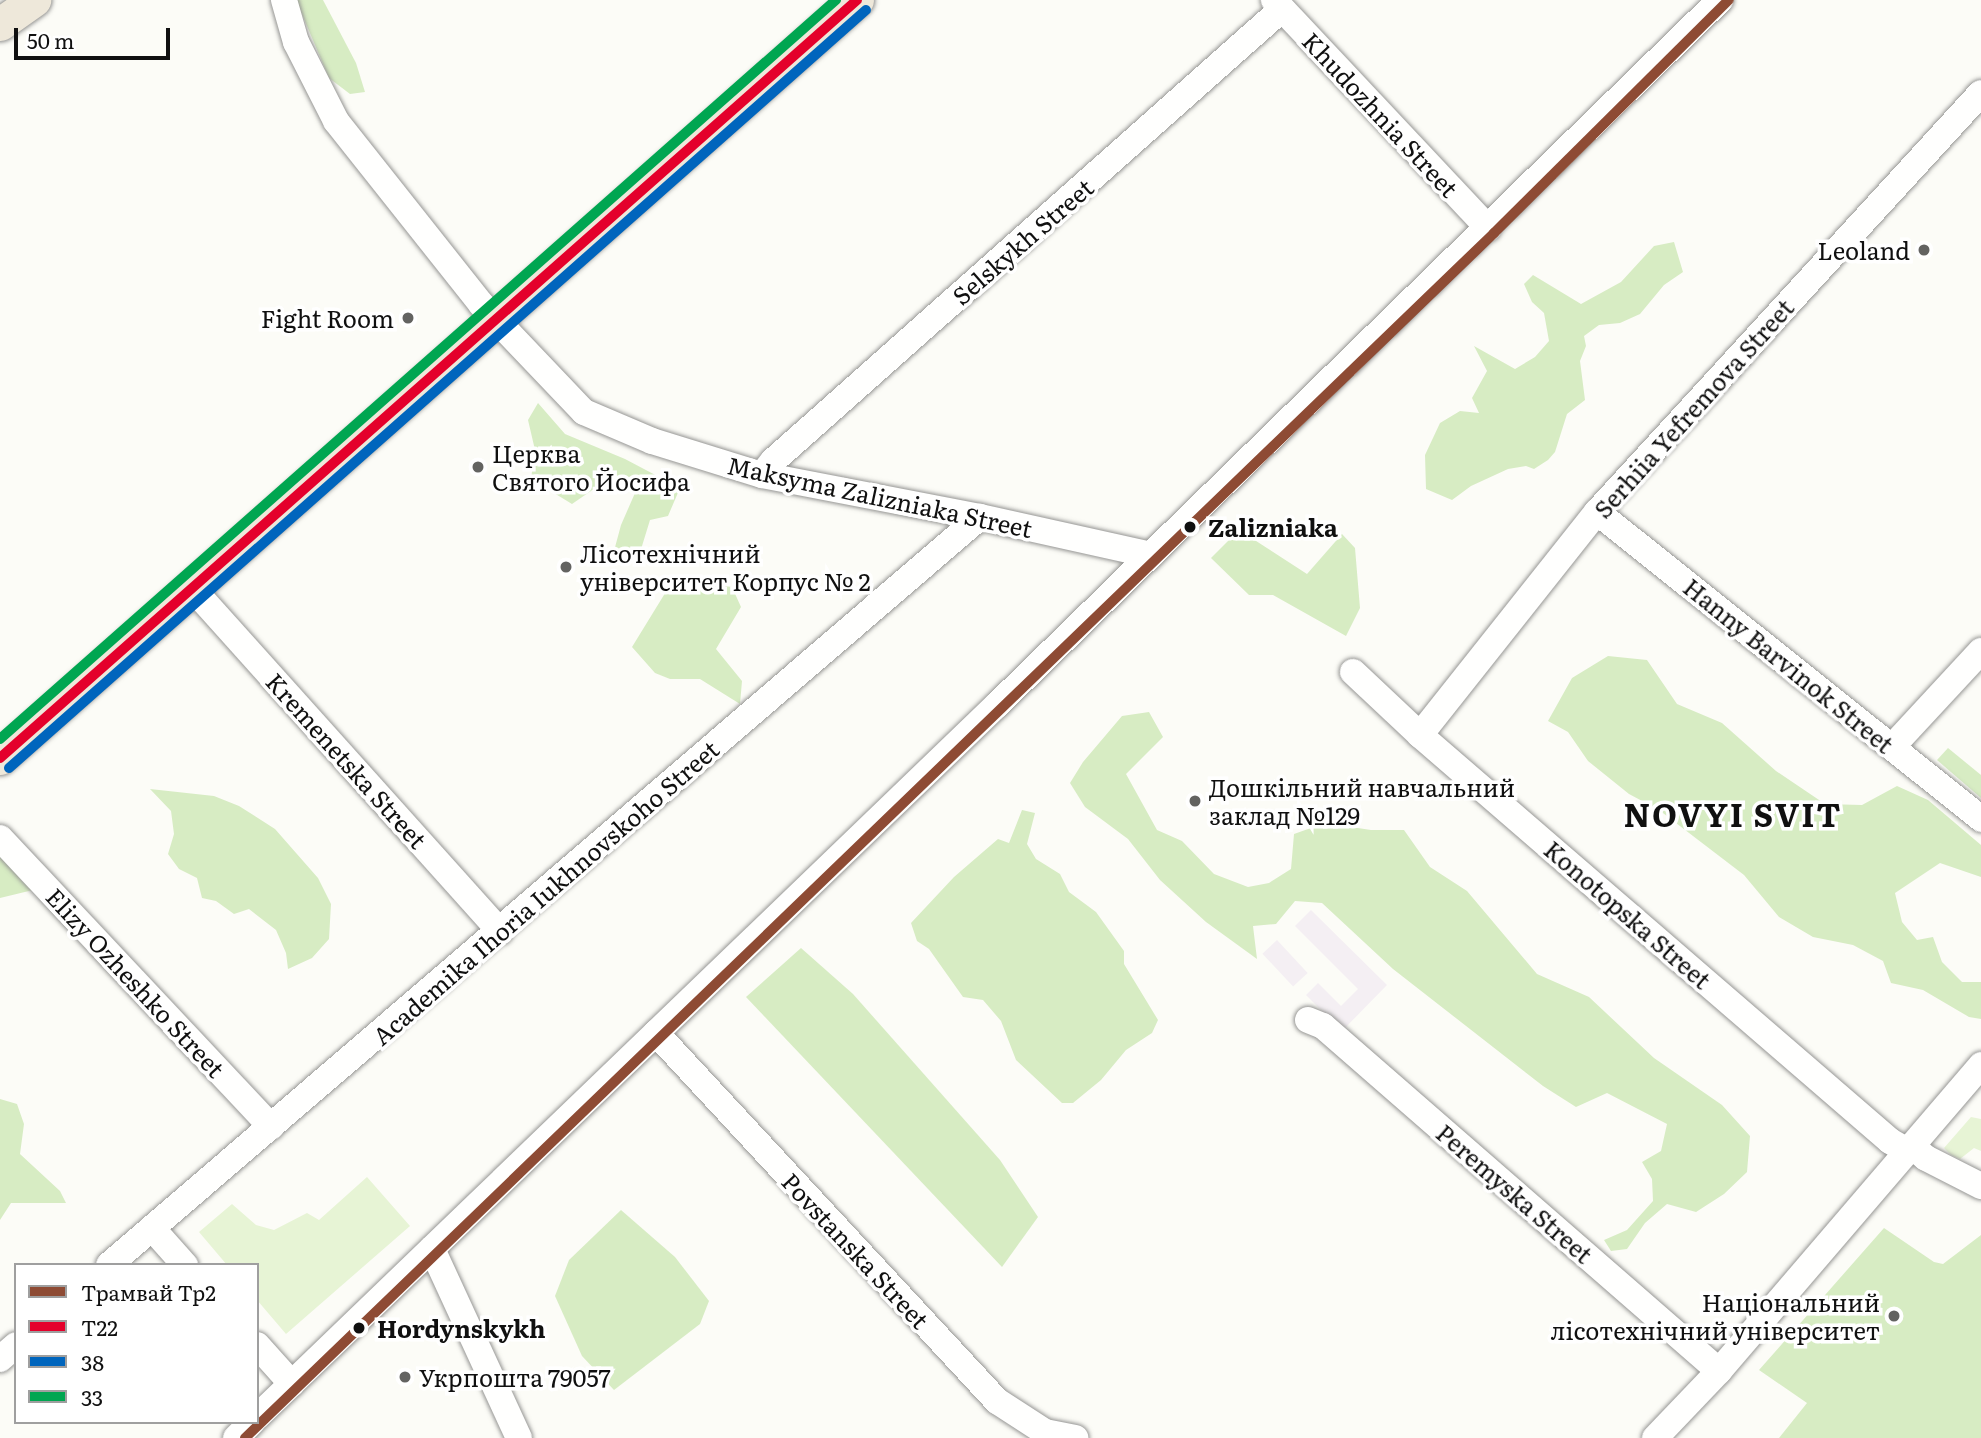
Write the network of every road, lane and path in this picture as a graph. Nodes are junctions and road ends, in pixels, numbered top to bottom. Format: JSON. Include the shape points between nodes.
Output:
{"nodes":[{"id":1,"x":34,"y":0,"type":"edge"},
{"id":2,"x":284,"y":0,"type":"edge"},
{"id":3,"x":857,"y":0,"type":"edge"},
{"id":4,"x":1720,"y":0,"type":"edge"},
{"id":5,"x":1278,"y":4,"type":"edge"},
{"id":6,"x":0,"y":24,"type":"edge"},
{"id":7,"x":1981,"y":93,"type":"edge"},
{"id":8,"x":1488,"y":228,"type":"junction"},
{"id":9,"x":494,"y":320,"type":"junction"},
{"id":10,"x":762,"y":475,"type":"junction"},
{"id":11,"x":1597,"y":512,"type":"junction"},
{"id":12,"x":980,"y":517,"type":"junction"},
{"id":13,"x":1151,"y":555,"type":"junction"},
{"id":14,"x":193,"y":589,"type":"junction"},
{"id":15,"x":1981,"y":651,"type":"edge"},
{"id":16,"x":1353,"y":672,"type":"dead end"},
{"id":17,"x":1420,"y":735,"type":"junction"},
{"id":18,"x":1892,"y":747,"type":"junction"},
{"id":19,"x":0,"y":758,"type":"edge"},
{"id":20,"x":1981,"y":819,"type":"edge"},
{"id":21,"x":0,"y":838,"type":"edge"},
{"id":22,"x":500,"y":931,"type":"junction"},
{"id":23,"x":1308,"y":1020,"type":"dead end"},
{"id":24,"x":656,"y":1033,"type":"junction"},
{"id":25,"x":1981,"y":1065,"type":"edge"},
{"id":26,"x":271,"y":1127,"type":"junction"},
{"id":27,"x":1910,"y":1149,"type":"junction"},
{"id":28,"x":1981,"y":1186,"type":"edge"},
{"id":29,"x":152,"y":1228,"type":"junction"},
{"id":30,"x":432,"y":1249,"type":"junction"},
{"id":31,"x":111,"y":1263,"type":"edge"},
{"id":32,"x":183,"y":1263,"type":"edge"},
{"id":33,"x":14,"y":1347,"type":"edge"},
{"id":34,"x":259,"y":1347,"type":"edge"},
{"id":35,"x":0,"y":1359,"type":"edge"},
{"id":36,"x":1719,"y":1371,"type":"junction"},
{"id":37,"x":292,"y":1384,"type":"junction"},
{"id":38,"x":259,"y":1415,"type":"edge"},
{"id":39,"x":250,"y":1424,"type":"edge"},
{"id":40,"x":236,"y":1438,"type":"edge"},
{"id":41,"x":519,"y":1438,"type":"edge"},
{"id":42,"x":1075,"y":1438,"type":"edge"},
{"id":43,"x":1655,"y":1438,"type":"edge"}],
"edges":[{"from":1,"to":6,"type":"main road"},
{"from":2,"to":9,"type":"street","name":"Maksyma Zalizniaka Street","via":[[296,42],[336,121]]},
{"from":3,"to":9,"type":"main road"},
{"from":4,"to":8,"type":"street"},
{"from":5,"to":8,"type":"street","name":"Khudozhnia Street"},
{"from":5,"to":10,"type":"street","name":"Selskykh Street"},
{"from":7,"to":11,"type":"street","name":"Serhiia Yefremova Street"},
{"from":8,"to":13,"type":"street"},
{"from":9,"to":10,"type":"street","name":"Maksyma Zalizniaka Street","via":[[584,412],[652,442]]},
{"from":9,"to":14,"type":"main road"},
{"from":10,"to":12,"type":"street","name":"Maksyma Zalizniaka Street"},
{"from":11,"to":17,"type":"street","name":"Serhiia Yefremova Street"},
{"from":11,"to":18,"type":"street","name":"Hanny Barvinok Street"},
{"from":12,"to":13,"type":"street","name":"Maksyma Zalizniaka Street"},
{"from":12,"to":22,"type":"street","name":"Academika Ihoria Iukhnovskoho Street"},
{"from":13,"to":24,"type":"street"},
{"from":14,"to":19,"type":"main road"},
{"from":14,"to":22,"type":"street","name":"Kremenetska Street"},
{"from":15,"to":18,"type":"street"},
{"from":16,"to":17,"type":"street","name":"Konotopska Street"},
{"from":17,"to":27,"type":"street","name":"Konotopska Street","via":[[1890,1140]]},
{"from":18,"to":20,"type":"street","name":"Hanny Barvinok Street"},
{"from":21,"to":26,"type":"street","name":"Elizy Ozheshko Street"},
{"from":22,"to":26,"type":"street","name":"Academika Ihoria Iukhnovskoho Street"},
{"from":23,"to":36,"type":"street","name":"Peremyska Street","via":[[1323,1026]]},
{"from":24,"to":30,"type":"street"},
{"from":24,"to":42,"type":"street","name":"Povstanska Street","via":[[997,1401],[1045,1432]]},
{"from":25,"to":27,"type":"street"},
{"from":26,"to":29,"type":"street","name":"Academika Ihoria Iukhnovskoho Street"},
{"from":27,"to":28,"type":"street","name":"Konotopska Street"},
{"from":27,"to":36,"type":"street"},
{"from":29,"to":31,"type":"street","name":"Academika Ihoria Iukhnovskoho Street"},
{"from":29,"to":32,"type":"street"},
{"from":30,"to":37,"type":"street"},
{"from":30,"to":41,"type":"street"},
{"from":33,"to":35,"type":"street"},
{"from":34,"to":37,"type":"street"},
{"from":36,"to":43,"type":"street"},
{"from":37,"to":38,"type":"street"},
{"from":39,"to":40,"type":"street"}]}
